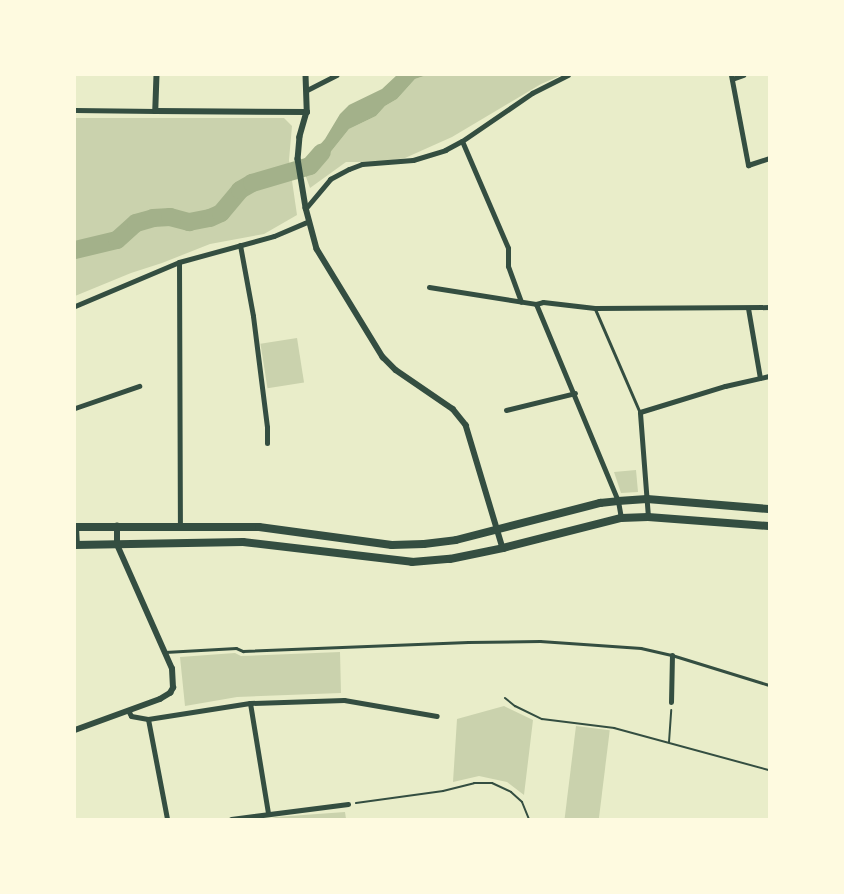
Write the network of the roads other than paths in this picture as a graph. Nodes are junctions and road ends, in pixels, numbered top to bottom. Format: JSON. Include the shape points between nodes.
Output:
{"nodes":[{"id":1,"x":157,"y":75,"type":"edge"},
{"id":2,"x":306,"y":75,"type":"edge"},
{"id":3,"x":336,"y":75,"type":"edge"},
{"id":4,"x":568,"y":75,"type":"edge"},
{"id":5,"x":743,"y":75,"type":"edge"},
{"id":6,"x":732,"y":77,"type":"edge"},
{"id":7,"x":307,"y":90,"type":"junction"},
{"id":8,"x":75,"y":110,"type":"edge"},
{"id":9,"x":156,"y":111,"type":"junction"},
{"id":10,"x":307,"y":112,"type":"junction"},
{"id":11,"x":462,"y":141,"type":"junction"},
{"id":12,"x":769,"y":158,"type":"edge"},
{"id":13,"x":306,"y":208,"type":"junction"},
{"id":14,"x":308,"y":221,"type":"junction"},
{"id":15,"x":240,"y":245,"type":"junction"},
{"id":16,"x":180,"y":262,"type":"junction"},
{"id":17,"x":429,"y":287,"type":"dead end"},
{"id":18,"x":521,"y":302,"type":"junction"},
{"id":19,"x":536,"y":304,"type":"junction"},
{"id":20,"x":75,"y":306,"type":"edge"},
{"id":21,"x":769,"y":307,"type":"edge"},
{"id":22,"x":596,"y":308,"type":"junction"},
{"id":23,"x":748,"y":308,"type":"junction"},
{"id":24,"x":769,"y":376,"type":"edge"},
{"id":25,"x":760,"y":378,"type":"junction"},
{"id":26,"x":139,"y":386,"type":"dead end"},
{"id":27,"x":575,"y":393,"type":"junction"},
{"id":28,"x":75,"y":408,"type":"edge"},
{"id":29,"x":506,"y":410,"type":"dead end"},
{"id":30,"x":640,"y":412,"type":"junction"},
{"id":31,"x":267,"y":443,"type":"dead end"},
{"id":32,"x":647,"y":499,"type":"junction"},
{"id":33,"x":618,"y":501,"type":"junction"},
{"id":34,"x":769,"y":509,"type":"edge"},
{"id":35,"x":648,"y":517,"type":"junction"},
{"id":36,"x":621,"y":518,"type":"junction"},
{"id":37,"x":117,"y":526,"type":"junction"},
{"id":38,"x":769,"y":526,"type":"edge"},
{"id":39,"x":76,"y":527,"type":"edge"},
{"id":40,"x":180,"y":527,"type":"junction"},
{"id":41,"x":498,"y":530,"type":"junction"},
{"id":42,"x":76,"y":545,"type":"edge"},
{"id":43,"x":117,"y":545,"type":"junction"},
{"id":44,"x":503,"y":548,"type":"junction"},
{"id":45,"x":165,"y":652,"type":"junction"},
{"id":46,"x":672,"y":655,"type":"junction"},
{"id":47,"x":769,"y":685,"type":"edge"},
{"id":48,"x":671,"y":702,"type":"road end"},
{"id":49,"x":250,"y":703,"type":"junction"},
{"id":50,"x":129,"y":712,"type":"junction"},
{"id":51,"x":437,"y":716,"type":"dead end"},
{"id":52,"x":148,"y":719,"type":"junction"},
{"id":53,"x":75,"y":730,"type":"edge"},
{"id":54,"x":348,"y":804,"type":"road end"},
{"id":55,"x":268,"y":813,"type":"junction"},
{"id":56,"x":167,"y":819,"type":"edge"},
{"id":57,"x":231,"y":819,"type":"edge"}],
"edges":[{"from":1,"to":9,"type":"street"},
{"from":2,"to":7,"type":"street"},
{"from":3,"to":7,"type":"street"},
{"from":4,"to":11,"type":"street","via":[[532,93]]},
{"from":5,"to":6,"type":"street"},
{"from":6,"to":12,"type":"street","via":[[748,165]]},
{"from":7,"to":10,"type":"street"},
{"from":8,"to":9,"type":"street"},
{"from":9,"to":10,"type":"street"},
{"from":10,"to":13,"type":"street","via":[[298,159]]},
{"from":11,"to":13,"type":"street","via":[[427,156],[362,164],[349,169],[330,179]]},
{"from":11,"to":18,"type":"street","via":[[508,248],[508,266]]},
{"from":13,"to":14,"type":"street"},
{"from":14,"to":15,"type":"street","via":[[274,236]]},
{"from":14,"to":41,"type":"street","via":[[317,249],[383,356],[396,370],[453,409],[466,425]]},
{"from":15,"to":16,"type":"street"},
{"from":15,"to":31,"type":"street","via":[[253,316]]},
{"from":16,"to":20,"type":"street"},
{"from":16,"to":40,"type":"street"},
{"from":17,"to":18,"type":"street"},
{"from":18,"to":19,"type":"street"},
{"from":19,"to":22,"type":"street"},
{"from":19,"to":27,"type":"street"},
{"from":21,"to":23,"type":"street"},
{"from":22,"to":23,"type":"street"},
{"from":22,"to":30,"type":"lane"},
{"from":23,"to":25,"type":"street"},
{"from":24,"to":25,"type":"street"},
{"from":25,"to":30,"type":"street"},
{"from":26,"to":28,"type":"street"},
{"from":27,"to":29,"type":"street"},
{"from":27,"to":33,"type":"street"},
{"from":30,"to":32,"type":"street"},
{"from":32,"to":33,"type":"main road"},
{"from":32,"to":34,"type":"main road"},
{"from":32,"to":35,"type":"street"},
{"from":33,"to":36,"type":"street"},
{"from":33,"to":41,"type":"main road"},
{"from":35,"to":36,"type":"main road"},
{"from":35,"to":38,"type":"main road"},
{"from":36,"to":44,"type":"main road"},
{"from":37,"to":39,"type":"main road"},
{"from":37,"to":40,"type":"main road"},
{"from":37,"to":43,"type":"street"},
{"from":39,"to":42,"type":"street"},
{"from":40,"to":41,"type":"main road","via":[[259,527],[392,544],[424,544]]},
{"from":41,"to":44,"type":"street"},
{"from":42,"to":43,"type":"main road"},
{"from":43,"to":44,"type":"main road","via":[[243,542],[412,562]]},
{"from":43,"to":45,"type":"street"},
{"from":45,"to":46,"type":"lane","via":[[516,641],[641,648]]},
{"from":45,"to":50,"type":"street","via":[[172,669],[173,688],[170,694]]},
{"from":46,"to":47,"type":"lane"},
{"from":46,"to":48,"type":"street"},
{"from":49,"to":51,"type":"street","via":[[344,700]]},
{"from":49,"to":52,"type":"street"},
{"from":49,"to":55,"type":"street"},
{"from":50,"to":52,"type":"street","via":[[131,716]]},
{"from":50,"to":53,"type":"street"},
{"from":52,"to":56,"type":"street"},
{"from":54,"to":55,"type":"street"},
{"from":55,"to":57,"type":"street"}]}
